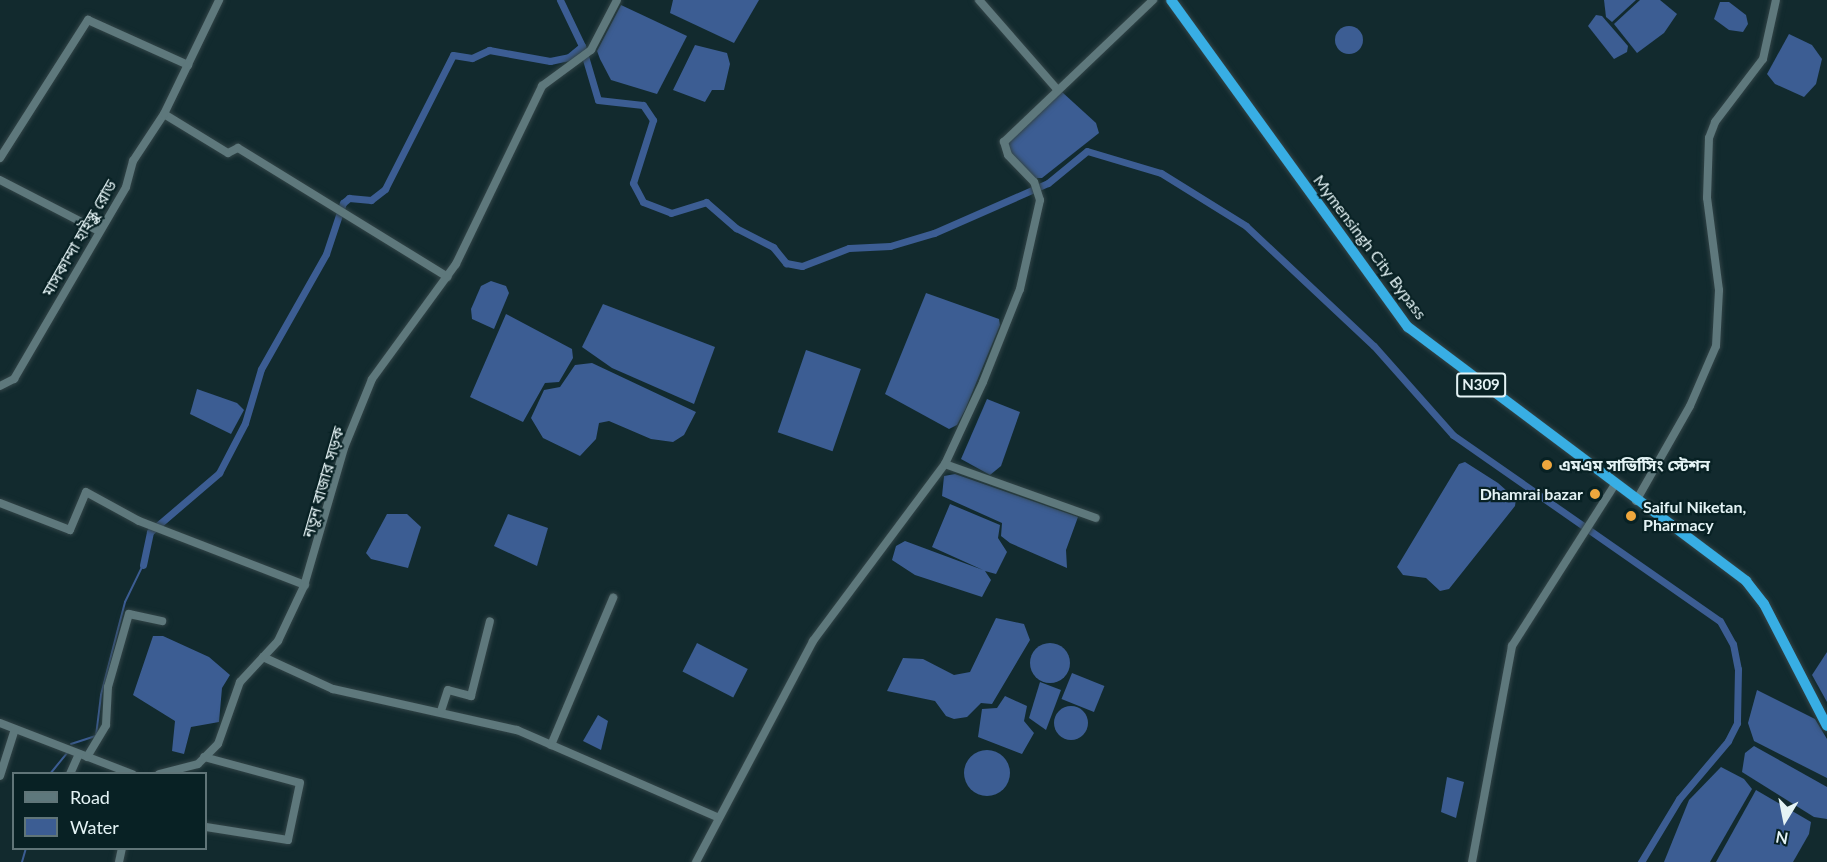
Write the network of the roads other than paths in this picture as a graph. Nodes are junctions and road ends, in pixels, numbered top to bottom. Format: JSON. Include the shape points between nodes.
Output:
{"nodes":[{"id":1,"x":219,"y":0,"type":"edge"},
{"id":2,"x":617,"y":0,"type":"edge"},
{"id":3,"x":979,"y":0,"type":"edge"},
{"id":4,"x":1153,"y":0,"type":"edge"},
{"id":5,"x":1171,"y":0,"type":"edge"},
{"id":6,"x":1776,"y":0,"type":"edge"},
{"id":7,"x":188,"y":65,"type":"junction"},
{"id":8,"x":1057,"y":89,"type":"junction"},
{"id":9,"x":164,"y":114,"type":"junction"},
{"id":10,"x":0,"y":158,"type":"edge"},
{"id":11,"x":0,"y":180,"type":"edge"},
{"id":12,"x":99,"y":231,"type":"junction"},
{"id":13,"x":448,"y":277,"type":"junction"},
{"id":14,"x":0,"y":386,"type":"edge"},
{"id":15,"x":945,"y":464,"type":"junction"},
{"id":16,"x":1614,"y":486,"type":"junction"},
{"id":17,"x":1636,"y":501,"type":"junction"},
{"id":18,"x":0,"y":503,"type":"edge"},
{"id":19,"x":1096,"y":518,"type":"dead end"},
{"id":20,"x":305,"y":585,"type":"junction"},
{"id":21,"x":614,"y":598,"type":"dead end"},
{"id":22,"x":162,"y":621,"type":"dead end"},
{"id":23,"x":490,"y":621,"type":"dead end"},
{"id":24,"x":263,"y":657,"type":"junction"},
{"id":25,"x":441,"y":711,"type":"junction"},
{"id":26,"x":0,"y":723,"type":"edge"},
{"id":27,"x":1827,"y":726,"type":"edge"},
{"id":28,"x":15,"y":729,"type":"junction"},
{"id":29,"x":551,"y":745,"type":"junction"},
{"id":30,"x":83,"y":756,"type":"junction"},
{"id":31,"x":204,"y":757,"type":"junction"},
{"id":32,"x":187,"y":770,"type":"edge"},
{"id":33,"x":71,"y":772,"type":"edge"},
{"id":34,"x":127,"y":772,"type":"edge"},
{"id":35,"x":0,"y":776,"type":"edge"},
{"id":36,"x":719,"y":818,"type":"junction"},
{"id":37,"x":207,"y":827,"type":"edge"},
{"id":38,"x":696,"y":862,"type":"edge"},
{"id":39,"x":1472,"y":862,"type":"edge"}],
"edges":[{"from":1,"to":7,"type":"street","name":"মাসকান্দা হাইস্কুল রোড"},
{"from":2,"to":13,"type":"street","name":"নতুন বাজার সড়ক","via":[[591,50],[554,74],[532,102]]},
{"from":3,"to":8,"type":"street"},
{"from":4,"to":8,"type":"street"},
{"from":5,"to":16,"type":"highway","name":"Mymensingh City Bypass","number":"N309","via":[[1408,327]]},
{"from":6,"to":17,"type":"street","via":[[1763,59],[1715,122],[1709,138],[1707,198],[1719,290],[1716,346],[1690,406]]},
{"from":7,"to":9,"type":"street","name":"মাসকান্দা হাইস্কুল রোড"},
{"from":7,"to":10,"type":"street","via":[[88,20]]},
{"from":8,"to":15,"type":"street","via":[[1004,142],[1008,155],[1040,194],[1020,289]]},
{"from":9,"to":12,"type":"street","name":"মাসকান্দা হাইস্কুল রোড","via":[[133,160],[126,187]]},
{"from":9,"to":13,"type":"street","via":[[228,153],[238,148]]},
{"from":11,"to":12,"type":"street"},
{"from":12,"to":14,"type":"street","name":"মাসকান্দা হাইস্কুল রোড","via":[[14,379]]},
{"from":13,"to":20,"type":"street","name":"নতুন বাজার সড়ক","via":[[372,379],[344,448]]},
{"from":15,"to":19,"type":"street"},
{"from":15,"to":36,"type":"street","via":[[813,641]]},
{"from":16,"to":17,"type":"highway","name":"Mymensingh City Bypass","number":"N309"},
{"from":16,"to":39,"type":"street","via":[[1512,646]]},
{"from":17,"to":27,"type":"highway","name":"Mymensingh City Bypass","number":"N309","via":[[1754,589]]},
{"from":18,"to":20,"type":"street","via":[[69,530],[86,492],[139,521]]},
{"from":20,"to":24,"type":"street","name":"নতুন বাজার সড়ক","via":[[278,641]]},
{"from":21,"to":29,"type":"street"},
{"from":22,"to":30,"type":"street","via":[[129,614],[108,687],[106,725]]},
{"from":23,"to":25,"type":"street","via":[[471,696],[448,690]]},
{"from":24,"to":25,"type":"street","via":[[333,689]]},
{"from":24,"to":31,"type":"street","name":"নতুন বাজার সড়ক","via":[[240,682],[218,744]]},
{"from":25,"to":29,"type":"street","via":[[517,730]]},
{"from":26,"to":28,"type":"street"},
{"from":28,"to":30,"type":"street"},
{"from":28,"to":35,"type":"street"},
{"from":29,"to":36,"type":"street"},
{"from":30,"to":33,"type":"street"},
{"from":30,"to":34,"type":"street"},
{"from":31,"to":32,"type":"street","name":"নতুন বাজার সড়ক"},
{"from":31,"to":37,"type":"street","via":[[300,783],[288,840]]},
{"from":36,"to":38,"type":"street"}]}
